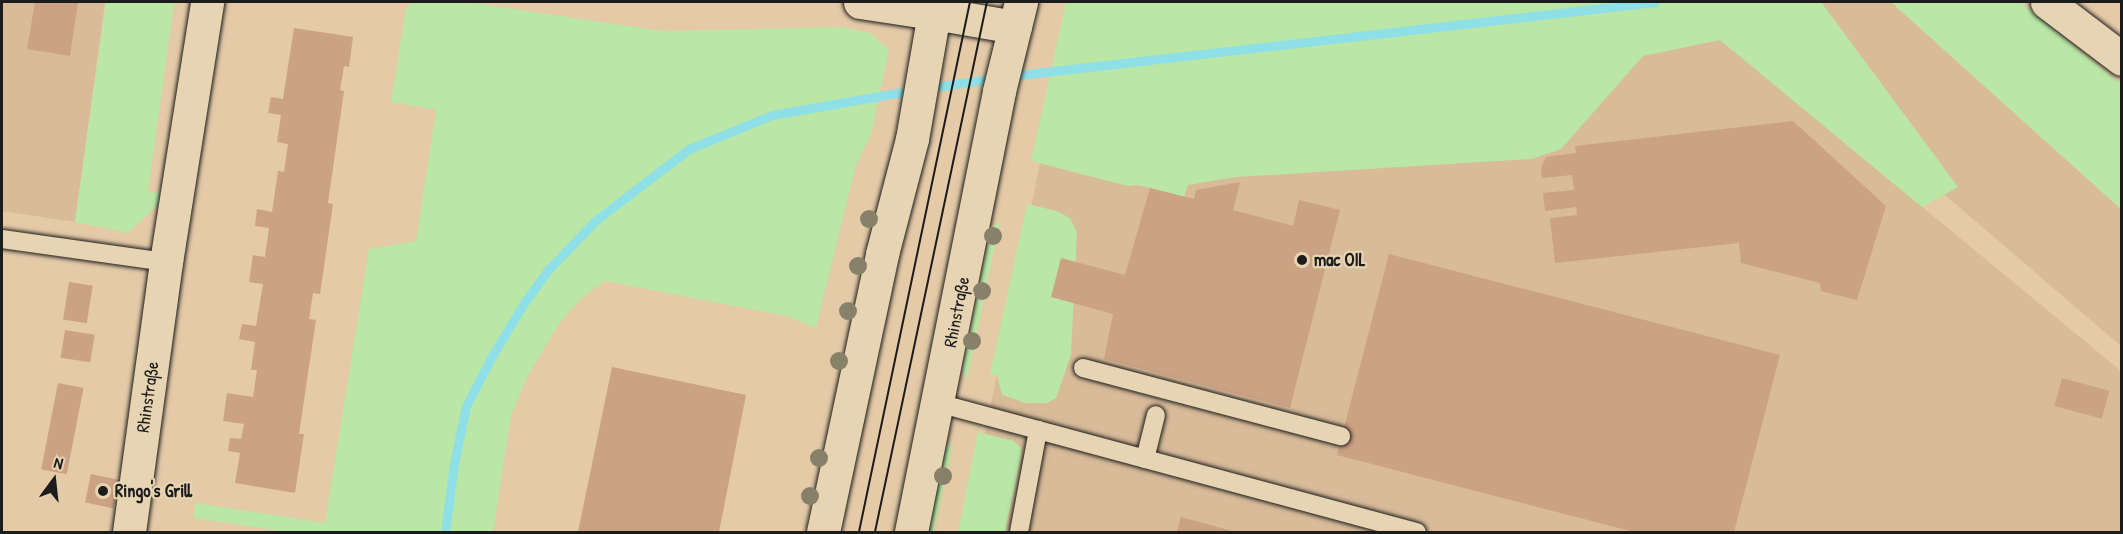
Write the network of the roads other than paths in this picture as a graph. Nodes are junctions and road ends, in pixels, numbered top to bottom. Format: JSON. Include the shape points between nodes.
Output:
{"nodes":[{"id":1,"x":207,"y":2,"type":"edge"},
{"id":2,"x":860,"y":2,"type":"edge"},
{"id":3,"x":2047,"y":2,"type":"edge"},
{"id":4,"x":935,"y":8,"type":"edge"},
{"id":5,"x":1015,"y":29,"type":"edge"},
{"id":6,"x":2121,"y":59,"type":"edge"},
{"id":7,"x":2,"y":239,"type":"edge"},
{"id":8,"x":166,"y":262,"type":"junction"},
{"id":9,"x":1083,"y":368,"type":"dead end"},
{"id":10,"x":938,"y":403,"type":"junction"},
{"id":11,"x":1156,"y":415,"type":"dead end"},
{"id":12,"x":1038,"y":430,"type":"junction"},
{"id":13,"x":1341,"y":436,"type":"dead end"},
{"id":14,"x":1145,"y":459,"type":"junction"},
{"id":15,"x":129,"y":532,"type":"edge"},
{"id":16,"x":824,"y":532,"type":"edge"},
{"id":17,"x":910,"y":532,"type":"edge"},
{"id":18,"x":1019,"y":532,"type":"edge"},
{"id":19,"x":1417,"y":532,"type":"edge"}],
"edges":[{"from":1,"to":8,"type":"main road","name":"Rhinstraße"},
{"from":2,"to":4,"type":"main road"},
{"from":3,"to":6,"type":"main road"},
{"from":4,"to":5,"type":"main road"},
{"from":4,"to":16,"type":"main road","via":[[926,71],[882,254]]},
{"from":5,"to":10,"type":"main road","name":"Rhinstraße","via":[[999,91]]},
{"from":7,"to":8,"type":"lane"},
{"from":8,"to":15,"type":"main road","name":"Rhinstraße"},
{"from":9,"to":13,"type":"lane"},
{"from":10,"to":12,"type":"lane"},
{"from":10,"to":17,"type":"main road","name":"Rhinstraße"},
{"from":11,"to":14,"type":"lane"},
{"from":12,"to":14,"type":"lane"},
{"from":12,"to":18,"type":"lane"},
{"from":14,"to":19,"type":"lane"}]}
